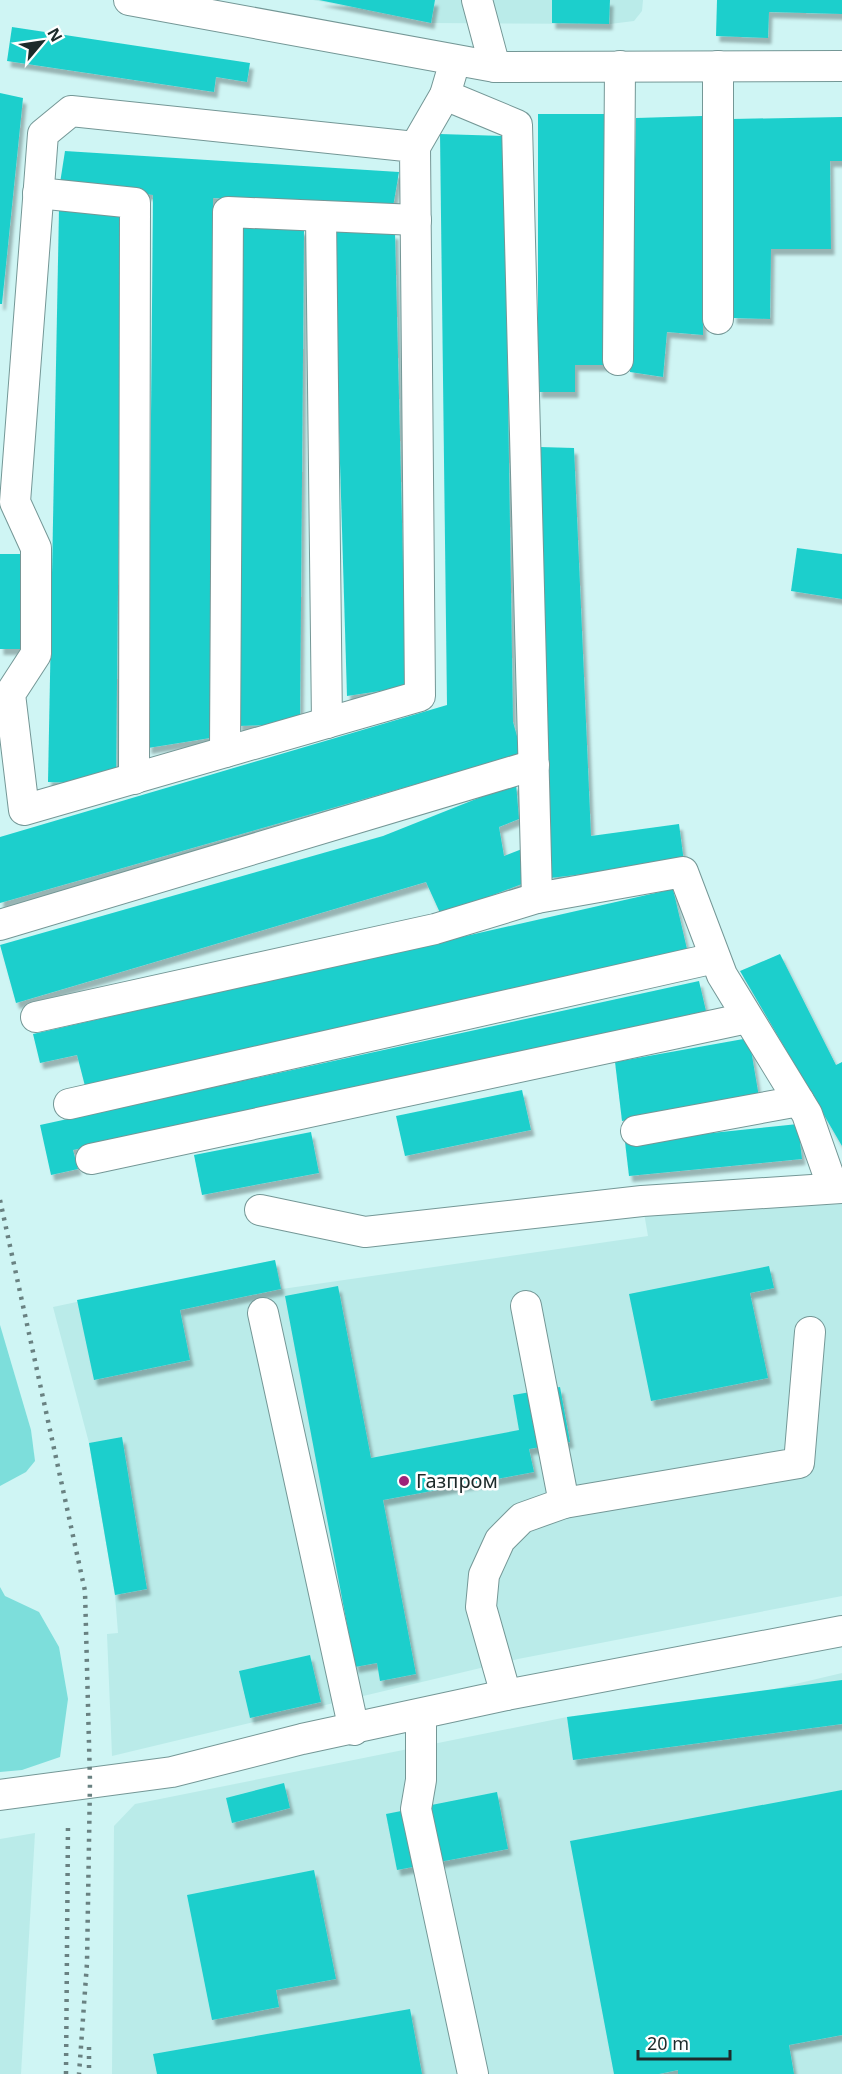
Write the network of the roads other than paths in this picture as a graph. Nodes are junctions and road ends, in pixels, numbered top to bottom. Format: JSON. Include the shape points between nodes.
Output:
{"nodes":[{"id":1,"x":129,"y":0,"type":"edge"},
{"id":2,"x":477,"y":0,"type":"edge"},
{"id":3,"x":455,"y":61,"type":"junction"},
{"id":4,"x":495,"y":66,"type":"junction"},
{"id":5,"x":620,"y":66,"type":"junction"},
{"id":6,"x":718,"y":66,"type":"junction"},
{"id":7,"x":842,"y":66,"type":"edge"},
{"id":8,"x":445,"y":95,"type":"junction"},
{"id":9,"x":415,"y":147,"type":"junction"},
{"id":10,"x":38,"y":193,"type":"junction"},
{"id":11,"x":321,"y":216,"type":"junction"},
{"id":12,"x":416,"y":220,"type":"junction"},
{"id":13,"x":718,"y":319,"type":"dead end"},
{"id":14,"x":618,"y":360,"type":"dead end"},
{"id":15,"x":8,"y":512,"type":"edge"},
{"id":16,"x":5,"y":687,"type":"edge"},
{"id":17,"x":327,"y":723,"type":"junction"},
{"id":18,"x":225,"y":753,"type":"junction"},
{"id":19,"x":534,"y":765,"type":"junction"},
{"id":20,"x":134,"y":779,"type":"junction"},
{"id":21,"x":537,"y":898,"type":"junction"},
{"id":22,"x":0,"y":925,"type":"edge"},
{"id":23,"x":715,"y":958,"type":"junction"},
{"id":24,"x":36,"y":1017,"type":"dead end"},
{"id":25,"x":747,"y":1017,"type":"junction"},
{"id":26,"x":799,"y":1101,"type":"junction"},
{"id":27,"x":69,"y":1104,"type":"dead end"},
{"id":28,"x":636,"y":1131,"type":"dead end"},
{"id":29,"x":91,"y":1159,"type":"dead end"},
{"id":30,"x":837,"y":1188,"type":"edge"},
{"id":31,"x":260,"y":1210,"type":"dead end"},
{"id":32,"x":526,"y":1306,"type":"dead end"},
{"id":33,"x":263,"y":1313,"type":"dead end"},
{"id":34,"x":810,"y":1332,"type":"dead end"},
{"id":35,"x":564,"y":1503,"type":"junction"},
{"id":36,"x":842,"y":1631,"type":"edge"},
{"id":37,"x":506,"y":1695,"type":"junction"},
{"id":38,"x":422,"y":1714,"type":"junction"},
{"id":39,"x":354,"y":1730,"type":"junction"},
{"id":40,"x":0,"y":1795,"type":"edge"},
{"id":41,"x":473,"y":2074,"type":"edge"}],
"edges":[{"from":1,"to":3,"type":"street"},
{"from":2,"to":4,"type":"street"},
{"from":3,"to":4,"type":"street"},
{"from":3,"to":8,"type":"street"},
{"from":4,"to":5,"type":"street"},
{"from":5,"to":6,"type":"street"},
{"from":5,"to":14,"type":"street"},
{"from":6,"to":7,"type":"street"},
{"from":6,"to":13,"type":"street"},
{"from":8,"to":9,"type":"street"},
{"from":8,"to":19,"type":"street","via":[[518,125]]},
{"from":9,"to":10,"type":"street","via":[[71,111],[42,134]]},
{"from":9,"to":12,"type":"street"},
{"from":10,"to":15,"type":"street"},
{"from":10,"to":20,"type":"street","via":[[135,203]]},
{"from":11,"to":12,"type":"street"},
{"from":11,"to":17,"type":"street"},
{"from":11,"to":18,"type":"street","via":[[228,212]]},
{"from":12,"to":17,"type":"street","via":[[420,696]]},
{"from":15,"to":16,"type":"street","via":[[36,548],[36,654]]},
{"from":16,"to":20,"type":"street","via":[[24,810]]},
{"from":17,"to":18,"type":"street"},
{"from":18,"to":20,"type":"street"},
{"from":19,"to":21,"type":"street"},
{"from":19,"to":22,"type":"street"},
{"from":21,"to":23,"type":"street","via":[[683,872]]},
{"from":21,"to":24,"type":"street","via":[[435,929]]},
{"from":23,"to":25,"type":"street"},
{"from":23,"to":27,"type":"street"},
{"from":25,"to":26,"type":"street"},
{"from":25,"to":29,"type":"street"},
{"from":26,"to":28,"type":"street"},
{"from":26,"to":30,"type":"street"},
{"from":30,"to":31,"type":"street","via":[[642,1201],[365,1232]]},
{"from":32,"to":35,"type":"street"},
{"from":33,"to":39,"type":"street"},
{"from":34,"to":35,"type":"street","via":[[799,1463]]},
{"from":35,"to":37,"type":"street","via":[[522,1518],[500,1540],[484,1575],[481,1607]]},
{"from":36,"to":37,"type":"street"},
{"from":37,"to":38,"type":"street"},
{"from":38,"to":39,"type":"street"},
{"from":38,"to":41,"type":"street","via":[[421,1780],[416,1809]]},
{"from":39,"to":40,"type":"street","via":[[172,1772]]}]}
